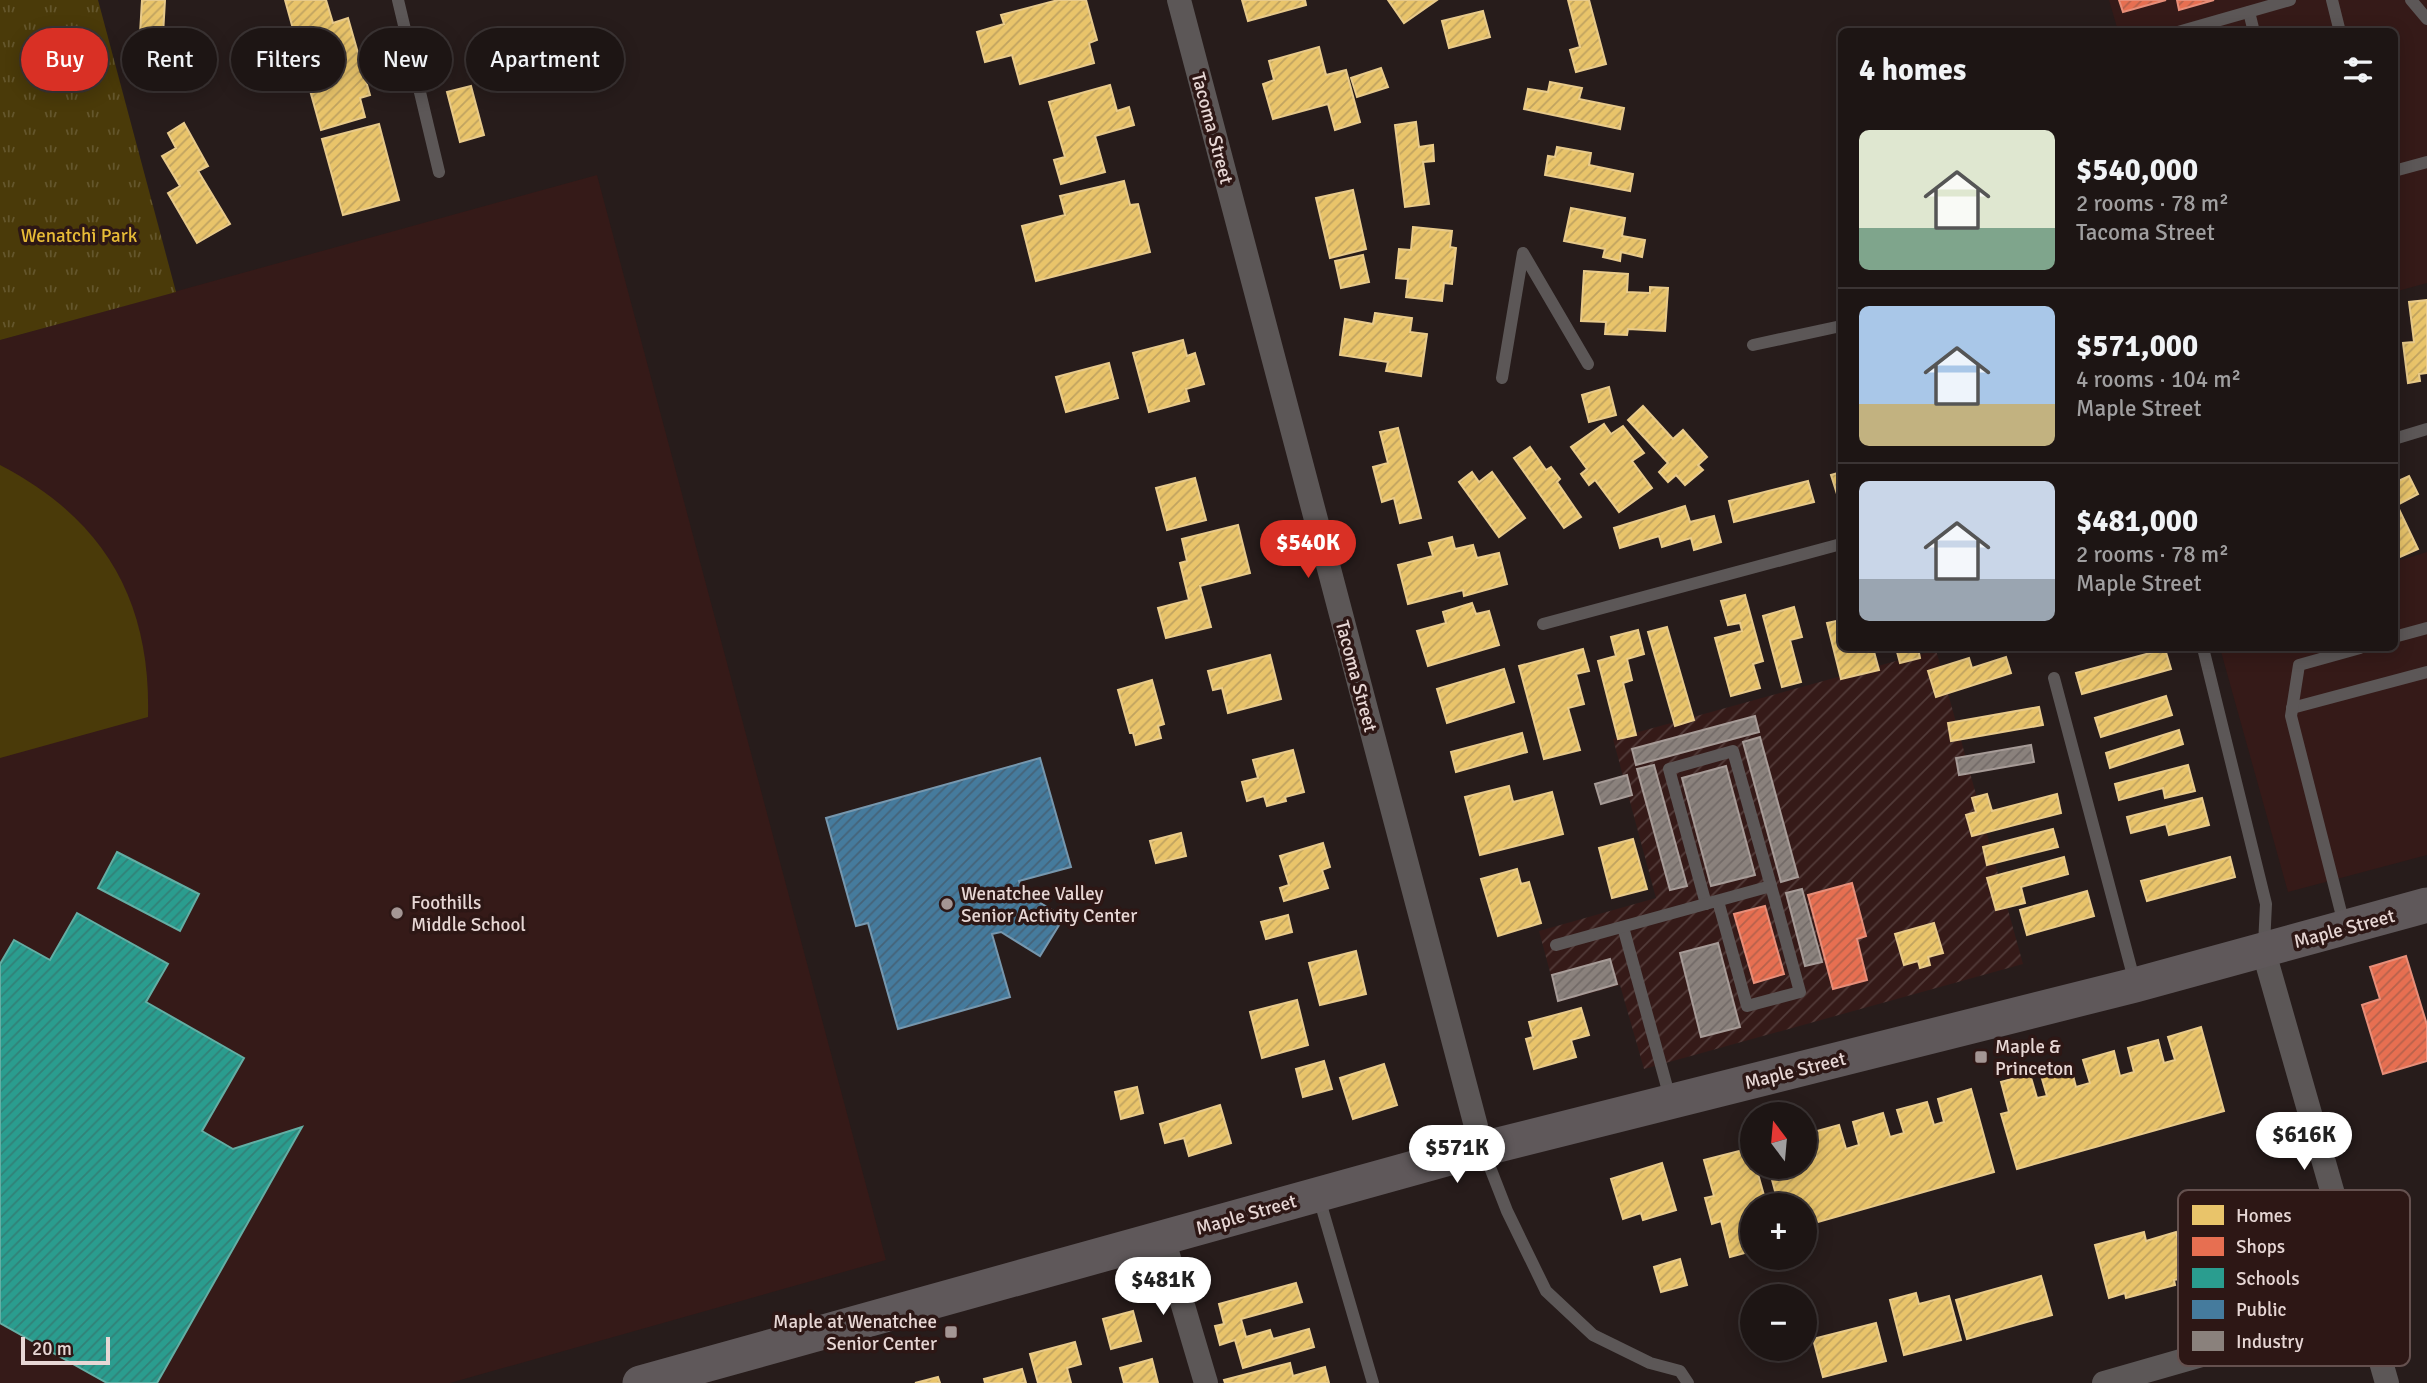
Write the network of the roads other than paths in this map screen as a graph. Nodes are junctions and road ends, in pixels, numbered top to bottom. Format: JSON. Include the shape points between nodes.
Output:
{"nodes":[{"id":1,"x":398,"y":0,"type":"edge"},
{"id":2,"x":1179,"y":0,"type":"edge"},
{"id":3,"x":2290,"y":0,"type":"edge"},
{"id":4,"x":2332,"y":0,"type":"edge"},
{"id":5,"x":2411,"y":0,"type":"edge"},
{"id":6,"x":2249,"y":12,"type":"junction"},
{"id":7,"x":2427,"y":19,"type":"edge"},
{"id":8,"x":2192,"y":28,"type":"edge"},
{"id":9,"x":2253,"y":28,"type":"edge"},
{"id":10,"x":2339,"y":28,"type":"edge"},
{"id":11,"x":2427,"y":162,"type":"edge"},
{"id":12,"x":2398,"y":170,"type":"edge"},
{"id":13,"x":439,"y":172,"type":"dead end"},
{"id":14,"x":1838,"y":327,"type":"edge"},
{"id":15,"x":1753,"y":345,"type":"dead end"},
{"id":16,"x":1588,"y":364,"type":"dead end"},
{"id":17,"x":1502,"y":378,"type":"dead end"},
{"id":18,"x":2427,"y":429,"type":"edge"},
{"id":19,"x":2398,"y":438,"type":"edge"},
{"id":20,"x":1838,"y":545,"type":"edge"},
{"id":21,"x":1543,"y":624,"type":"dead end"},
{"id":22,"x":2427,"y":628,"type":"edge"},
{"id":23,"x":2398,"y":636,"type":"edge"},
{"id":24,"x":2204,"y":651,"type":"edge"},
{"id":25,"x":2349,"y":651,"type":"edge"},
{"id":26,"x":2427,"y":672,"type":"edge"},
{"id":27,"x":2054,"y":678,"type":"dead end"},
{"id":28,"x":2292,"y":708,"type":"junction"},
{"id":29,"x":1771,"y":886,"type":"junction"},
{"id":30,"x":1712,"y":902,"type":"junction"},
{"id":31,"x":2427,"y":905,"type":"edge"},
{"id":32,"x":1623,"y":926,"type":"junction"},
{"id":33,"x":2345,"y":928,"type":"junction"},
{"id":34,"x":1556,"y":945,"type":"dead end"},
{"id":35,"x":2263,"y":949,"type":"junction"},
{"id":36,"x":2135,"y":985,"type":"junction"},
{"id":37,"x":1671,"y":1101,"type":"junction"},
{"id":38,"x":1482,"y":1149,"type":"junction"},
{"id":39,"x":2332,"y":1190,"type":"edge"},
{"id":40,"x":1318,"y":1194,"type":"junction"},
{"id":41,"x":1163,"y":1238,"type":"junction"},
{"id":42,"x":2178,"y":1362,"type":"edge"},
{"id":43,"x":2382,"y":1366,"type":"edge"},
{"id":44,"x":676,"y":1378,"type":"edge"},
{"id":45,"x":640,"y":1383,"type":"edge"},
{"id":46,"x":1206,"y":1383,"type":"edge"},
{"id":47,"x":1373,"y":1383,"type":"edge"},
{"id":48,"x":1688,"y":1383,"type":"edge"},
{"id":49,"x":2104,"y":1383,"type":"edge"},
{"id":50,"x":2387,"y":1383,"type":"edge"}],
"edges":[{"from":1,"to":13,"type":"lane"},
{"from":2,"to":38,"type":"street","name":"Tacoma Street"},
{"from":3,"to":6,"type":"lane"},
{"from":4,"to":10,"type":"lane"},
{"from":5,"to":7,"type":"lane"},
{"from":6,"to":8,"type":"lane"},
{"from":6,"to":9,"type":"lane"},
{"from":11,"to":12,"type":"lane"},
{"from":14,"to":15,"type":"lane"},
{"from":16,"to":17,"type":"lane","via":[[1523,253]]},
{"from":18,"to":19,"type":"lane"},
{"from":20,"to":21,"type":"lane"},
{"from":22,"to":23,"type":"lane"},
{"from":24,"to":35,"type":"lane","via":[[2266,904]]},
{"from":25,"to":28,"type":"lane","via":[[2299,665]]},
{"from":26,"to":28,"type":"lane"},
{"from":27,"to":36,"type":"lane"},
{"from":28,"to":33,"type":"lane"},
{"from":29,"to":30,"type":"lane"},
{"from":29,"to":30,"type":"lane","via":[[1800,992],[1747,1006]]},
{"from":29,"to":30,"type":"lane","via":[[1733,751],[1695,761],[1669,769]]},
{"from":30,"to":32,"type":"lane"},
{"from":31,"to":33,"type":"street","name":"Maple Street"},
{"from":32,"to":34,"type":"lane"},
{"from":32,"to":37,"type":"lane"},
{"from":33,"to":35,"type":"street","name":"Maple Street"},
{"from":35,"to":36,"type":"street","name":"Maple Street"},
{"from":35,"to":39,"type":"street"},
{"from":36,"to":37,"type":"street","name":"Maple Street"},
{"from":37,"to":38,"type":"street","name":"Maple Street"},
{"from":38,"to":40,"type":"street","name":"Maple Street"},
{"from":38,"to":48,"type":"lane","via":[[1546,1291],[1593,1335],[1650,1363],[1680,1371]]},
{"from":40,"to":41,"type":"street","name":"Maple Street"},
{"from":40,"to":47,"type":"lane"},
{"from":41,"to":44,"type":"street","name":"Maple Street"},
{"from":41,"to":46,"type":"street"},
{"from":42,"to":49,"type":"street"},
{"from":43,"to":50,"type":"street"},
{"from":44,"to":45,"type":"street","name":"Maple Street"}]}
